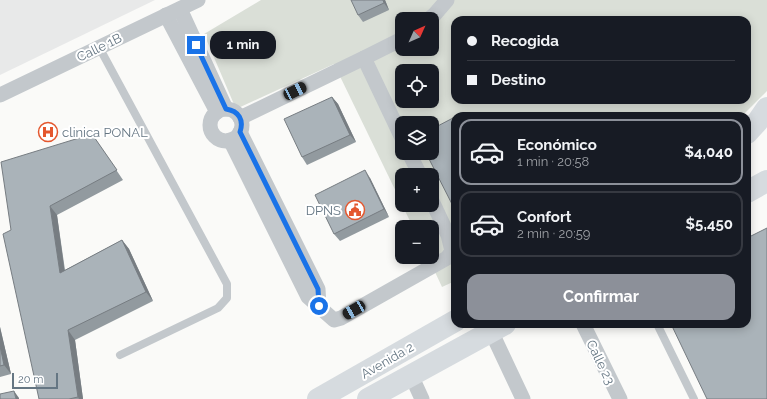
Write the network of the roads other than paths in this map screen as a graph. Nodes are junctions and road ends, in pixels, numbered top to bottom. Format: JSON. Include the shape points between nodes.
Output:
{"nodes":[{"id":1,"x":198,"y":0,"type":"edge"},
{"id":2,"x":447,"y":0,"type":"edge"},
{"id":3,"x":173,"y":12,"type":"junction"},
{"id":4,"x":437,"y":12,"type":"edge"},
{"id":5,"x":395,"y":42,"type":"edge"},
{"id":6,"x":99,"y":47,"type":"junction"},
{"id":7,"x":364,"y":58,"type":"junction"},
{"id":8,"x":0,"y":95,"type":"edge"},
{"id":9,"x":767,"y":108,"type":"edge"},
{"id":10,"x":221,"y":111,"type":"junction"},
{"id":11,"x":395,"y":123,"type":"edge"},
{"id":12,"x":751,"y":129,"type":"edge"},
{"id":13,"x":237,"y":130,"type":"junction"},
{"id":14,"x":767,"y":181,"type":"edge"},
{"id":15,"x":751,"y":190,"type":"edge"},
{"id":16,"x":437,"y":212,"type":"edge"},
{"id":17,"x":451,"y":246,"type":"edge"},
{"id":18,"x":451,"y":252,"type":"edge"},
{"id":19,"x":451,"y":324,"type":"edge"},
{"id":20,"x":496,"y":328,"type":"edge"},
{"id":21,"x":498,"y":328,"type":"edge"},
{"id":22,"x":585,"y":328,"type":"edge"},
{"id":23,"x":659,"y":328,"type":"edge"},
{"id":24,"x":120,"y":355,"type":"dead end"},
{"id":25,"x":411,"y":375,"type":"junction"},
{"id":26,"x":318,"y":399,"type":"edge"},
{"id":27,"x":368,"y":399,"type":"edge"},
{"id":28,"x":422,"y":399,"type":"edge"},
{"id":29,"x":523,"y":399,"type":"edge"},
{"id":30,"x":620,"y":399,"type":"edge"},
{"id":31,"x":694,"y":399,"type":"edge"}],
"edges":[{"from":1,"to":3,"type":"street","name":"Calle 1B"},
{"from":2,"to":4,"type":"street"},
{"from":3,"to":6,"type":"street","name":"Calle 1B"},
{"from":3,"to":10,"type":"street"},
{"from":5,"to":7,"type":"street"},
{"from":6,"to":8,"type":"street","name":"Calle 1B"},
{"from":6,"to":24,"type":"lane","via":[[227,284],[227,298],[218,308]]},
{"from":7,"to":11,"type":"street"},
{"from":7,"to":13,"type":"street"},
{"from":9,"to":12,"type":"street"},
{"from":10,"to":13,"type":"street","via":[[232,110],[237,113]]},
{"from":10,"to":13,"type":"street","via":[[213,116],[211,121],[210,126],[215,136],[225,140]]},
{"from":13,"to":18,"type":"street","via":[[318,289],[319,306],[334,320],[447,258]]},
{"from":14,"to":15,"type":"street"},
{"from":16,"to":17,"type":"street"},
{"from":19,"to":26,"type":"street","name":"Avenida 2"},
{"from":20,"to":25,"type":"street","name":"Avenida 2"},
{"from":21,"to":29,"type":"street"},
{"from":22,"to":30,"type":"street","name":"Calle 23"},
{"from":23,"to":31,"type":"lane"},
{"from":25,"to":27,"type":"street","name":"Avenida 2"},
{"from":25,"to":28,"type":"street"}]}
